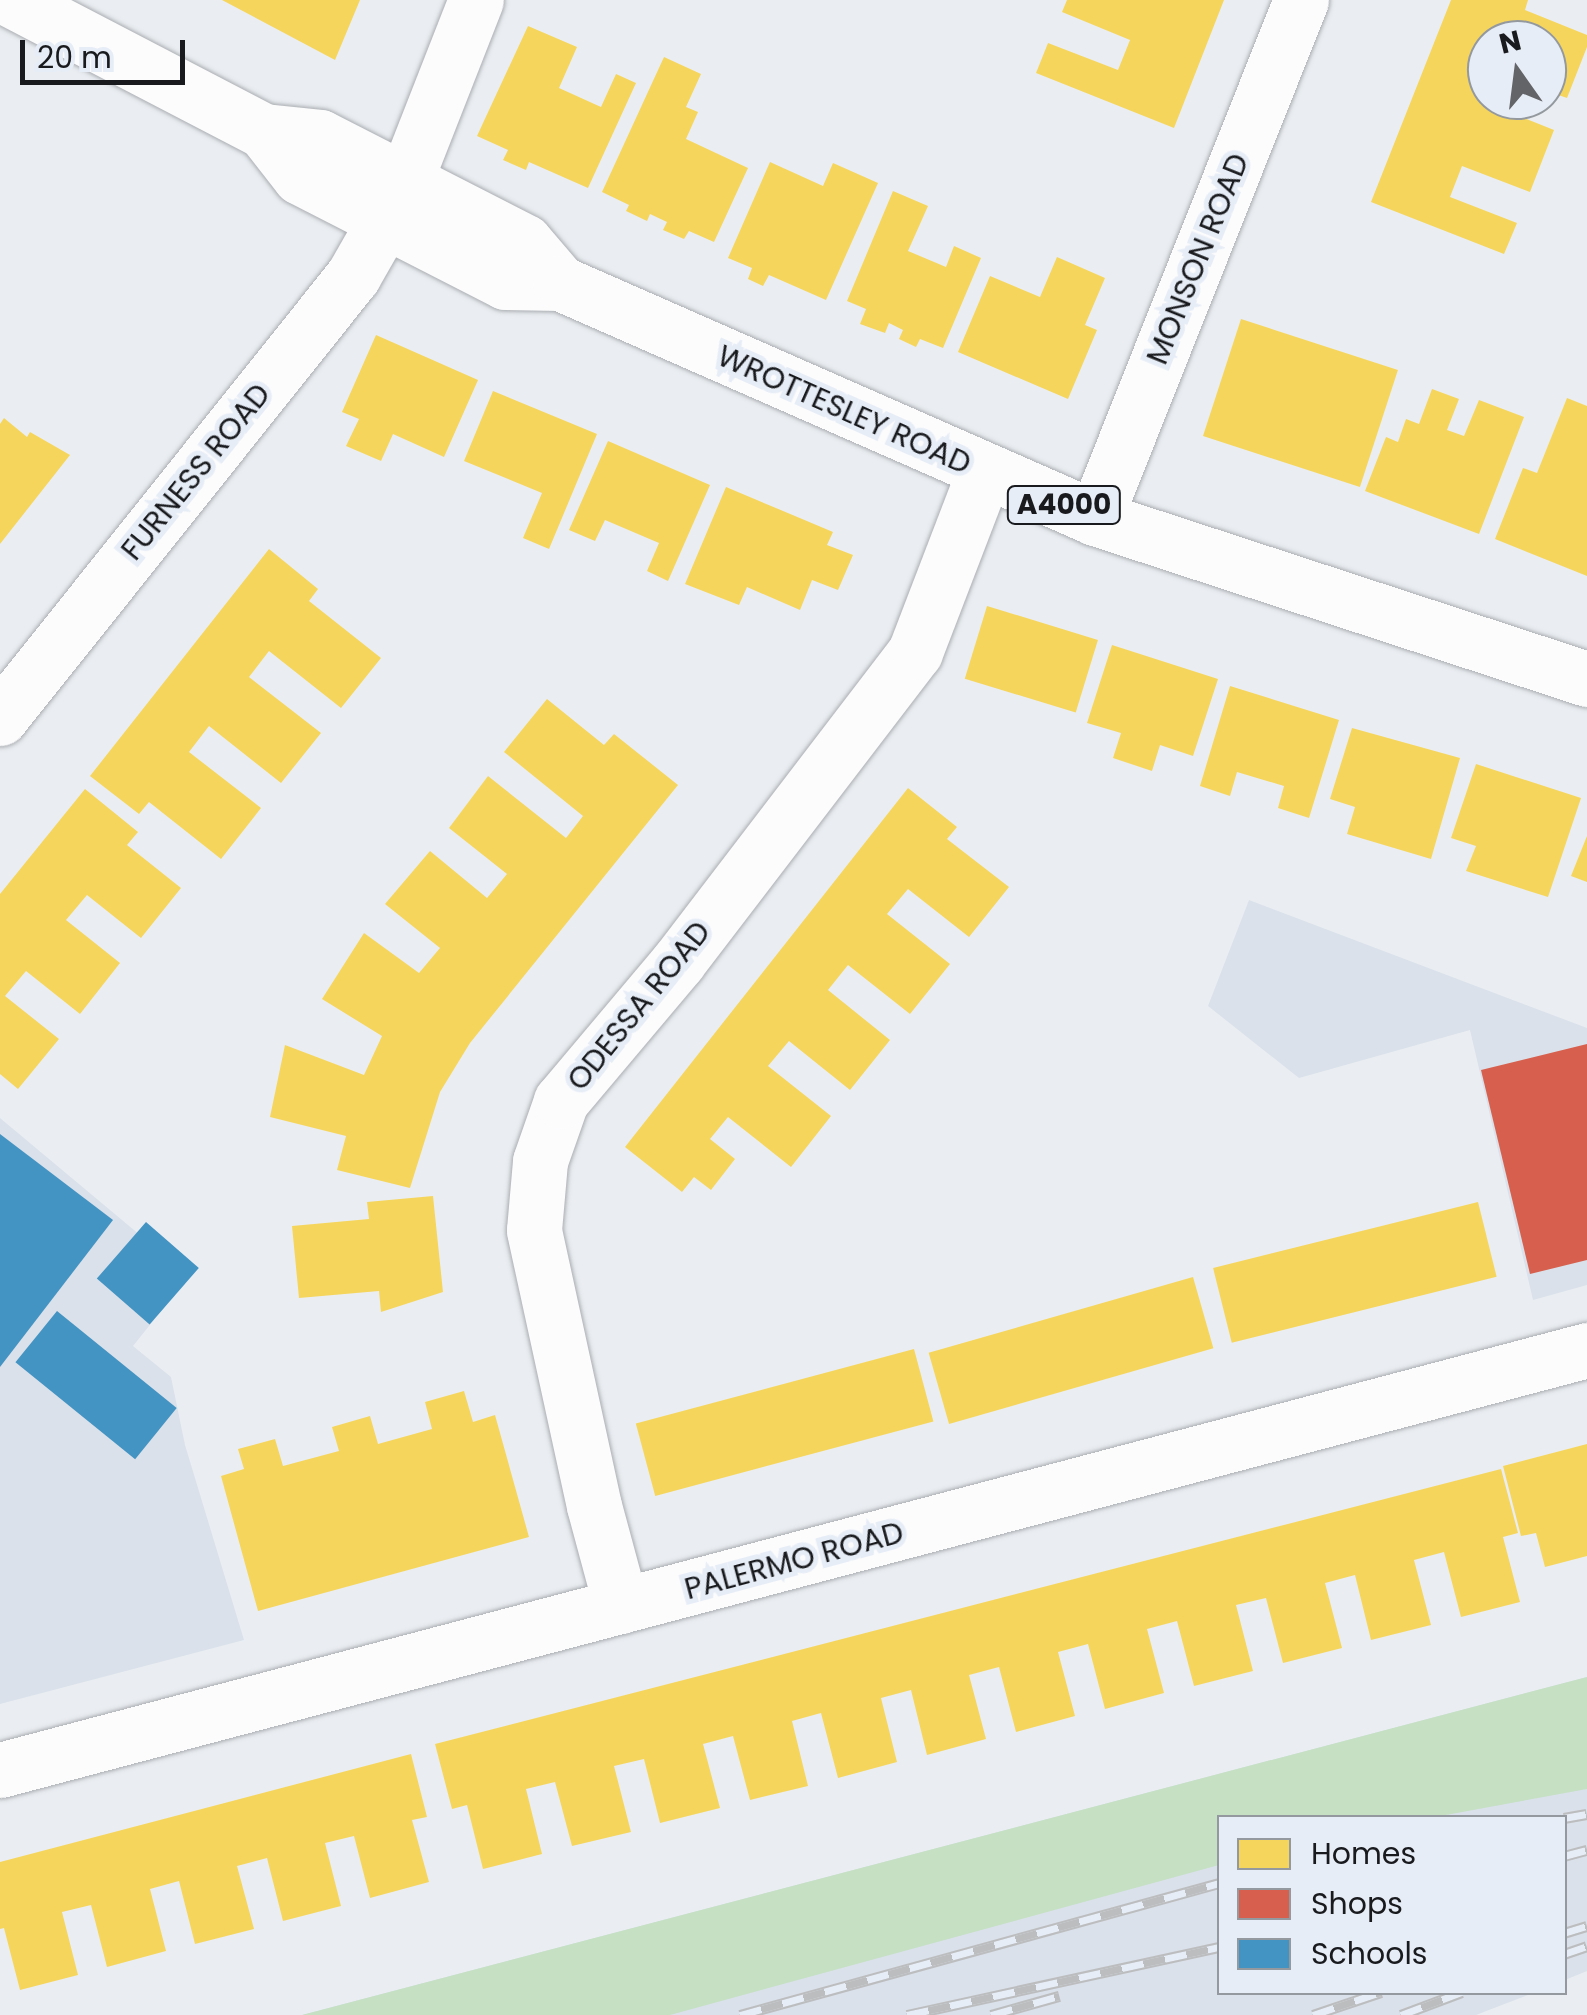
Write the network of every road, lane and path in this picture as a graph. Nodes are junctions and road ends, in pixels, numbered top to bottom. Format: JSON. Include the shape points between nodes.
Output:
{"nodes":[{"id":1,"x":12,"y":0,"type":"edge"},
{"id":2,"x":476,"y":0,"type":"edge"},
{"id":3,"x":1301,"y":0,"type":"edge"},
{"id":4,"x":395,"y":201,"type":"junction"},
{"id":5,"x":984,"y":472,"type":"junction"},
{"id":6,"x":1095,"y":518,"type":"junction"},
{"id":7,"x":1587,"y":679,"type":"edge"},
{"id":8,"x":0,"y":718,"type":"edge"},
{"id":9,"x":1587,"y":1350,"type":"edge"},
{"id":10,"x":621,"y":1606,"type":"junction"},
{"id":11,"x":0,"y":1770,"type":"edge"}],
"edges":[{"from":1,"to":4,"type":"street","name":"WROTTESLEY ROAD","number":"A4000","via":[[264,131],[320,137]]},
{"from":2,"to":4,"type":"street","name":"FURNESS ROAD"},
{"from":3,"to":6,"type":"street","name":"MONSON ROAD"},
{"from":4,"to":5,"type":"street","name":"WROTTESLEY ROAD","number":"A4000","via":[[525,242],[560,284]]},
{"from":4,"to":8,"type":"street","name":"FURNESS ROAD","via":[[353,276]]},
{"from":5,"to":6,"type":"street","name":"WROTTESLEY ROAD","number":"A4000"},
{"from":5,"to":10,"type":"street","name":"ODESSA ROAD","via":[[915,652],[678,962],[561,1101],[540,1161],[534,1230]]},
{"from":6,"to":7,"type":"street","name":"WROTTESLEY ROAD","number":"A4000"},
{"from":9,"to":10,"type":"street","name":"PALERMO ROAD"},
{"from":10,"to":11,"type":"street","name":"PALERMO ROAD"}]}
